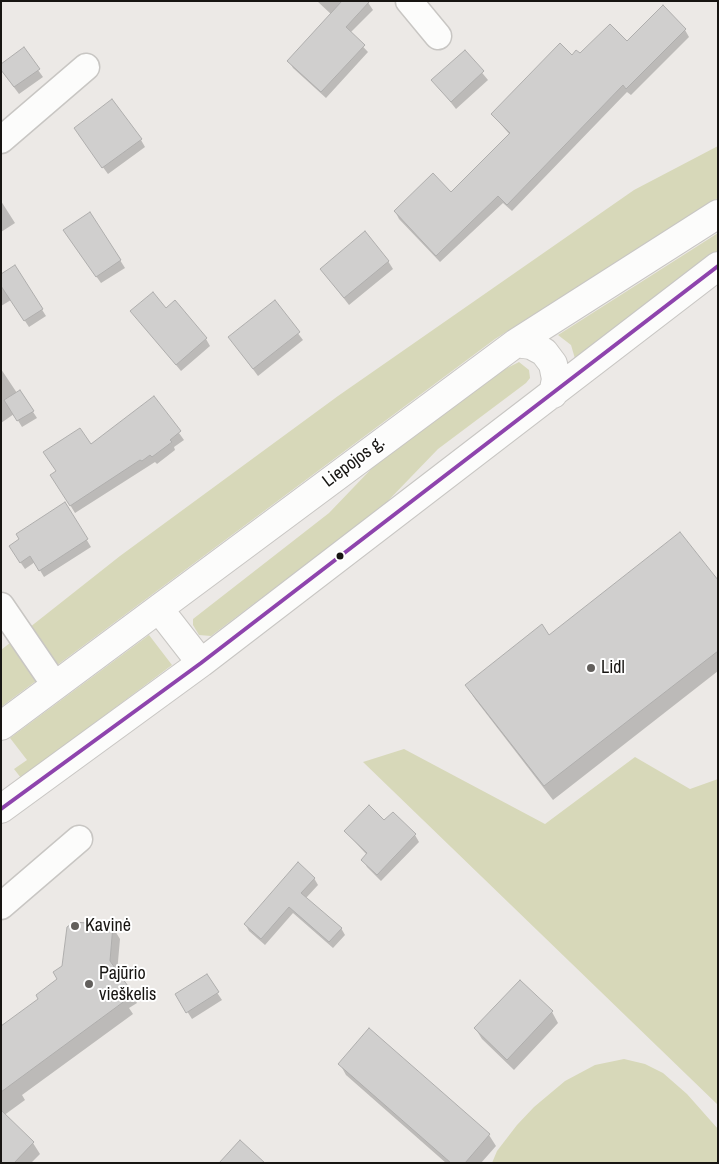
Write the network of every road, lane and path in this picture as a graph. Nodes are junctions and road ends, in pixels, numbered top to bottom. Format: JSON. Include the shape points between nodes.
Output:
{"nodes":[{"id":1,"x":409,"y":1,"type":"edge"},
{"id":2,"x":438,"y":36,"type":"dead end"},
{"id":3,"x":86,"y":67,"type":"dead end"},
{"id":4,"x":1,"y":140,"type":"edge"},
{"id":5,"x":718,"y":214,"type":"edge"},
{"id":6,"x":718,"y":266,"type":"edge"},
{"id":7,"x":516,"y":343,"type":"junction"},
{"id":8,"x":553,"y":394,"type":"junction"},
{"id":9,"x":1,"y":606,"type":"edge"},
{"id":10,"x":160,"y":609,"type":"junction"},
{"id":11,"x":201,"y":663,"type":"junction"},
{"id":12,"x":55,"y":685,"type":"junction"},
{"id":13,"x":1,"y":726,"type":"edge"},
{"id":14,"x":1,"y":810,"type":"edge"},
{"id":15,"x":80,"y":839,"type":"dead end"},
{"id":16,"x":1,"y":906,"type":"edge"}],
"edges":[{"from":1,"to":2,"type":"street"},
{"from":3,"to":4,"type":"street"},
{"from":5,"to":7,"type":"main road","name":"Liepojos g."},
{"from":6,"to":8,"type":"main road"},
{"from":7,"to":8,"type":"main road","via":[[531,345],[544,352],[553,364],[556,379]]},
{"from":7,"to":10,"type":"main road","name":"Liepojos g."},
{"from":8,"to":11,"type":"main road"},
{"from":9,"to":12,"type":"street"},
{"from":10,"to":11,"type":"main road"},
{"from":10,"to":12,"type":"main road","name":"Liepojos g."},
{"from":11,"to":14,"type":"main road"},
{"from":12,"to":13,"type":"main road","name":"Liepojos g."},
{"from":15,"to":16,"type":"street"}]}
